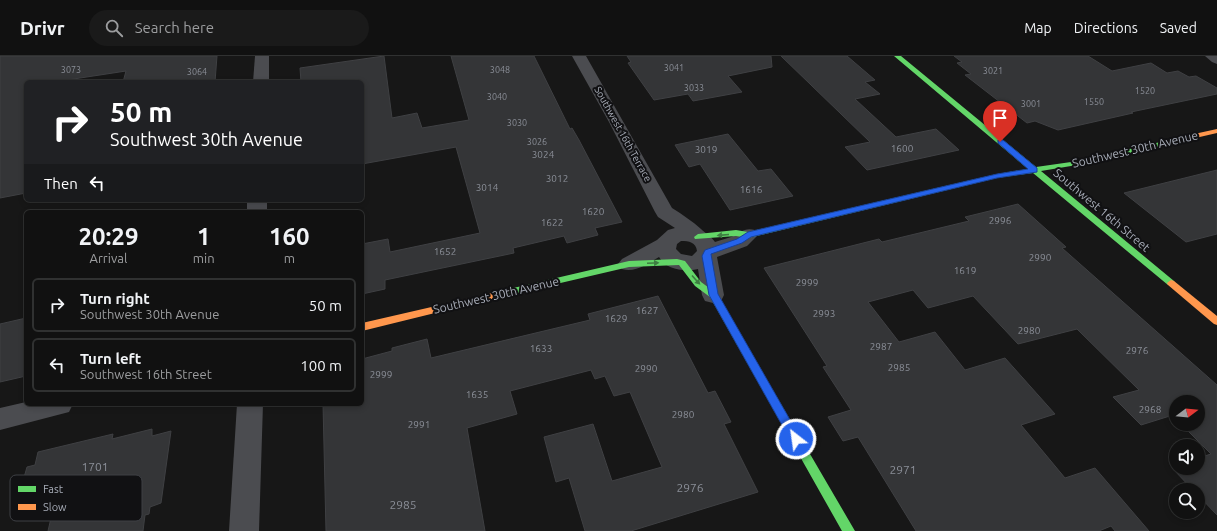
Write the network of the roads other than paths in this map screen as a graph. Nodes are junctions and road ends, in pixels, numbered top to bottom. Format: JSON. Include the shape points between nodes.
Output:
{"nodes":[{"id":1,"x":262,"y":56,"type":"edge"},
{"id":2,"x":579,"y":56,"type":"edge"},
{"id":3,"x":897,"y":56,"type":"edge"},
{"id":4,"x":1212,"y":56,"type":"edge"},
{"id":5,"x":1217,"y":59,"type":"edge"},
{"id":6,"x":262,"y":80,"type":"edge"},
{"id":7,"x":1217,"y":131,"type":"edge"},
{"id":8,"x":1035,"y":170,"type":"junction"},
{"id":9,"x":665,"y":212,"type":"junction"},
{"id":10,"x":748,"y":235,"type":"joint"},
{"id":11,"x":666,"y":243,"type":"junction"},
{"id":12,"x":701,"y":245,"type":"junction"},
{"id":13,"x":679,"y":263,"type":"junction"},
{"id":14,"x":629,"y":264,"type":"junction"},
{"id":15,"x":713,"y":295,"type":"junction"},
{"id":16,"x":1217,"y":321,"type":"edge"},
{"id":17,"x":364,"y":327,"type":"edge"},
{"id":18,"x":52,"y":406,"type":"edge"},
{"id":19,"x":250,"y":406,"type":"edge"},
{"id":20,"x":0,"y":419,"type":"edge"},
{"id":21,"x":244,"y":531,"type":"edge"},
{"id":22,"x":849,"y":531,"type":"edge"}],
"edges":[{"from":1,"to":6,"type":"street"},
{"from":2,"to":9,"type":"street","name":"Southwest 16th Terrace","via":[[618,122]]},
{"from":3,"to":8,"type":"street","name":"Southwest 16th Street"},
{"from":4,"to":5,"type":"street"},
{"from":7,"to":8,"type":"street","name":"Southwest 30th Avenue"},
{"from":8,"to":10,"type":"street","name":"Southwest 30th Avenue","via":[[997,176]]},
{"from":8,"to":16,"type":"street","name":"Southwest 16th Street"},
{"from":9,"to":11,"type":"street","via":[[663,218]]},
{"from":9,"to":12,"type":"street","name":"Southwest 16th Terrace","via":[[687,227]]},
{"from":10,"to":12,"type":"street","name":"Southwest 30th Avenue","via":[[740,241]]},
{"from":11,"to":12,"type":"street","name":"Southwest 30th Avenue","via":[[675,235]]},
{"from":11,"to":13,"type":"street","via":[[667,254]]},
{"from":11,"to":14,"type":"street","name":"Southwest 30th Avenue"},
{"from":12,"to":13,"type":"street","via":[[696,263]]},
{"from":12,"to":15,"type":"street"},
{"from":14,"to":13,"type":"street","name":"Southwest 30th Avenue","one_way":true},
{"from":13,"to":15,"type":"street","one_way":true,"via":[[698,284]]},
{"from":14,"to":17,"type":"street","name":"Southwest 30th Avenue"},
{"from":15,"to":22,"type":"street"},
{"from":18,"to":20,"type":"street"},
{"from":19,"to":21,"type":"street"}]}
